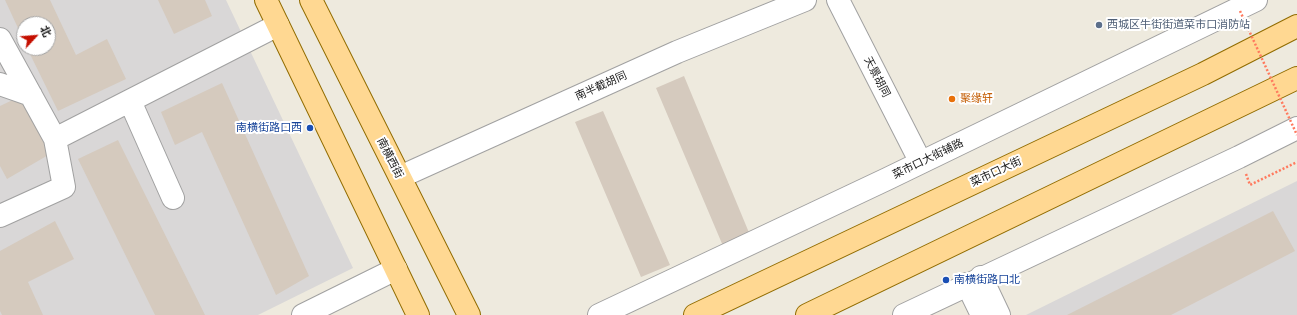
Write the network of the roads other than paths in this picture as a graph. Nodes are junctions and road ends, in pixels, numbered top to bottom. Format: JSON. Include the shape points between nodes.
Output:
{"nodes":[{"id":1,"x":266,"y":0,"type":"edge"},
{"id":2,"x":311,"y":0,"type":"edge"},
{"id":3,"x":805,"y":0,"type":"edge"},
{"id":4,"x":838,"y":0,"type":"edge"},
{"id":5,"x":1248,"y":6,"type":"edge"},
{"id":6,"x":278,"y":24,"type":"junction"},
{"id":7,"x":1297,"y":26,"type":"edge"},
{"id":8,"x":0,"y":38,"type":"edge"},
{"id":9,"x":1297,"y":78,"type":"edge"},
{"id":10,"x":0,"y":84,"type":"edge"},
{"id":11,"x":31,"y":95,"type":"junction"},
{"id":12,"x":130,"y":101,"type":"junction"},
{"id":13,"x":1297,"y":128,"type":"edge"},
{"id":14,"x":55,"y":140,"type":"junction"},
{"id":15,"x":917,"y":155,"type":"dead end"},
{"id":16,"x":400,"y":177,"type":"junction"},
{"id":17,"x":173,"y":198,"type":"dead end"},
{"id":18,"x":0,"y":216,"type":"edge"},
{"id":19,"x":396,"y":269,"type":"junction"},
{"id":20,"x":974,"y":281,"type":"junction"},
{"id":21,"x":303,"y":315,"type":"edge"},
{"id":22,"x":418,"y":315,"type":"edge"},
{"id":23,"x":469,"y":315,"type":"edge"},
{"id":24,"x":599,"y":315,"type":"edge"},
{"id":25,"x":695,"y":315,"type":"edge"},
{"id":26,"x":807,"y":315,"type":"edge"},
{"id":27,"x":904,"y":315,"type":"edge"},
{"id":28,"x":982,"y":315,"type":"edge"},
{"id":29,"x":999,"y":315,"type":"edge"}],
"edges":[{"from":1,"to":6,"type":"main road"},
{"from":2,"to":16,"type":"main road","name":"南横西街"},
{"from":3,"to":16,"type":"street","name":"南半截胡同","via":[[677,52]]},
{"from":4,"to":15,"type":"street","name":"天景胡同"},
{"from":5,"to":24,"type":"street","name":"菜市口大街辅路"},
{"from":6,"to":12,"type":"street"},
{"from":6,"to":19,"type":"main road"},
{"from":7,"to":25,"type":"main road","name":"菜市口大街","via":[[1203,74]]},
{"from":8,"to":11,"type":"street"},
{"from":9,"to":26,"type":"main road"},
{"from":10,"to":11,"type":"street"},
{"from":11,"to":14,"type":"street"},
{"from":12,"to":14,"type":"street"},
{"from":12,"to":17,"type":"street"},
{"from":13,"to":20,"type":"street"},
{"from":14,"to":18,"type":"street","via":[[64,187]]},
{"from":16,"to":23,"type":"main road","name":"南横西街"},
{"from":19,"to":21,"type":"street"},
{"from":19,"to":22,"type":"main road"},
{"from":20,"to":27,"type":"street"},
{"from":20,"to":28,"type":"street"},
{"from":20,"to":29,"type":"street"}]}
